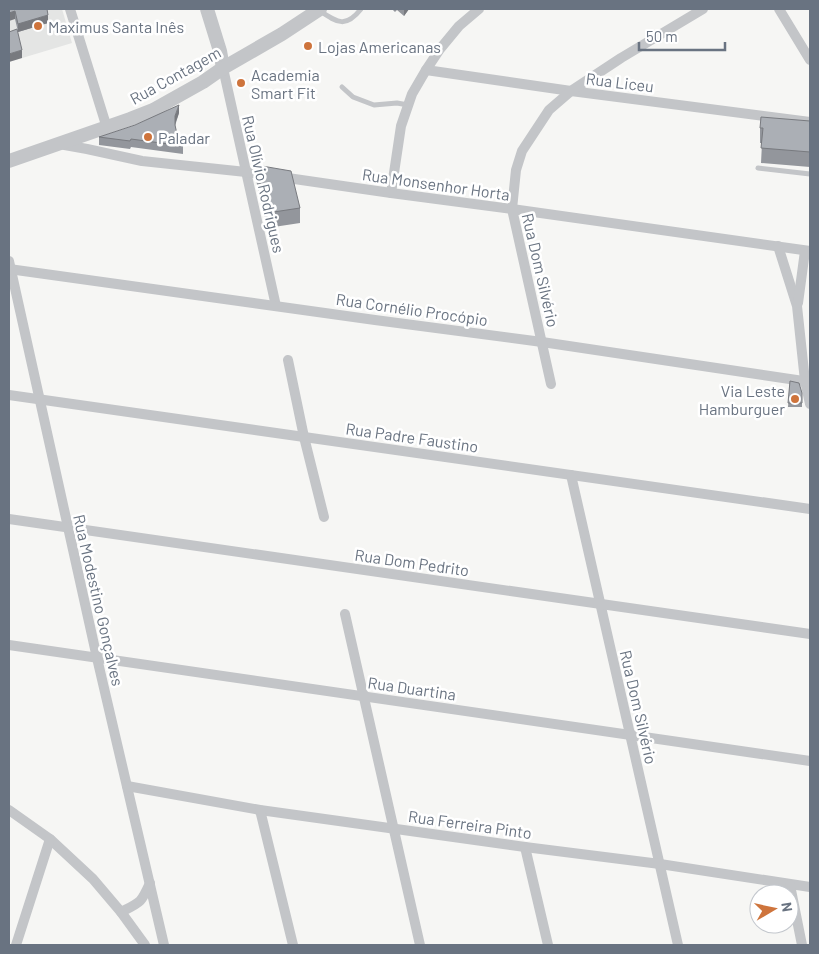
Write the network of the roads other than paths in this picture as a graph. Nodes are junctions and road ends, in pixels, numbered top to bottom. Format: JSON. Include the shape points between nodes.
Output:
{"nodes":[{"id":1,"x":70,"y":9,"type":"edge"},
{"id":2,"x":207,"y":9,"type":"edge"},
{"id":3,"x":319,"y":9,"type":"edge"},
{"id":4,"x":361,"y":9,"type":"edge"},
{"id":5,"x":479,"y":9,"type":"edge"},
{"id":6,"x":704,"y":9,"type":"edge"},
{"id":7,"x":779,"y":9,"type":"edge"},
{"id":8,"x":810,"y":60,"type":"edge"},
{"id":9,"x":223,"y":68,"type":"junction"},
{"id":10,"x":426,"y":70,"type":"junction"},
{"id":11,"x":342,"y":87,"type":"dead end"},
{"id":12,"x":571,"y":91,"type":"junction"},
{"id":13,"x":409,"y":105,"type":"junction"},
{"id":14,"x":810,"y":122,"type":"edge"},
{"id":15,"x":106,"y":128,"type":"junction"},
{"id":16,"x":58,"y":144,"type":"junction"},
{"id":17,"x":9,"y":161,"type":"edge"},
{"id":18,"x":758,"y":168,"type":"dead end"},
{"id":19,"x":246,"y":172,"type":"junction"},
{"id":20,"x":810,"y":174,"type":"edge"},
{"id":21,"x":391,"y":193,"type":"junction"},
{"id":22,"x":512,"y":209,"type":"junction"},
{"id":23,"x":778,"y":246,"type":"junction"},
{"id":24,"x":808,"y":251,"type":"edge"},
{"id":25,"x":9,"y":266,"type":"edge"},
{"id":26,"x":276,"y":306,"type":"junction"},
{"id":27,"x":797,"y":306,"type":"junction"},
{"id":28,"x":542,"y":342,"type":"junction"},
{"id":29,"x":288,"y":360,"type":"dead end"},
{"id":30,"x":808,"y":381,"type":"edge"},
{"id":31,"x":551,"y":384,"type":"dead end"},
{"id":32,"x":9,"y":395,"type":"edge"},
{"id":33,"x":39,"y":400,"type":"junction"},
{"id":34,"x":810,"y":404,"type":"edge"},
{"id":35,"x":304,"y":437,"type":"junction"},
{"id":36,"x":571,"y":475,"type":"junction"},
{"id":37,"x":810,"y":509,"type":"edge"},
{"id":38,"x":324,"y":517,"type":"dead end"},
{"id":39,"x":9,"y":519,"type":"edge"},
{"id":40,"x":68,"y":528,"type":"junction"},
{"id":41,"x":600,"y":604,"type":"junction"},
{"id":42,"x":345,"y":614,"type":"dead end"},
{"id":43,"x":810,"y":634,"type":"edge"},
{"id":44,"x":9,"y":645,"type":"edge"},
{"id":45,"x":97,"y":658,"type":"junction"},
{"id":46,"x":364,"y":696,"type":"junction"},
{"id":47,"x":631,"y":735,"type":"junction"},
{"id":48,"x":810,"y":761,"type":"edge"},
{"id":49,"x":127,"y":786,"type":"junction"},
{"id":50,"x":9,"y":810,"type":"edge"},
{"id":51,"x":260,"y":810,"type":"junction"},
{"id":52,"x":394,"y":829,"type":"junction"},
{"id":53,"x":50,"y":839,"type":"junction"},
{"id":54,"x":524,"y":847,"type":"junction"},
{"id":55,"x":660,"y":864,"type":"junction"},
{"id":56,"x":150,"y":883,"type":"junction"},
{"id":57,"x":784,"y":884,"type":"edge"},
{"id":58,"x":121,"y":912,"type":"junction"},
{"id":59,"x":799,"y":930,"type":"edge"},
{"id":60,"x":16,"y":945,"type":"edge"},
{"id":61,"x":145,"y":945,"type":"edge"},
{"id":62,"x":164,"y":945,"type":"edge"},
{"id":63,"x":293,"y":945,"type":"edge"},
{"id":64,"x":420,"y":945,"type":"edge"},
{"id":65,"x":548,"y":945,"type":"edge"},
{"id":66,"x":678,"y":945,"type":"edge"},
{"id":67,"x":802,"y":945,"type":"edge"}],
"edges":[{"from":1,"to":15,"type":"street"},
{"from":2,"to":9,"type":"street"},
{"from":3,"to":4,"type":"lane","via":[[334,20],[344,22]]},
{"from":3,"to":9,"type":"street","name":"Rua Contagem"},
{"from":5,"to":10,"type":"street","via":[[459,26]]},
{"from":6,"to":12,"type":"street","name":"Rua Dom Silvério"},
{"from":7,"to":8,"type":"street"},
{"from":9,"to":15,"type":"street","name":"Rua Contagem","via":[[152,110]]},
{"from":9,"to":19,"type":"street","name":"Rua Olívio Rodrigues"},
{"from":10,"to":12,"type":"street","name":"Rua Liceu"},
{"from":10,"to":13,"type":"street"},
{"from":11,"to":13,"type":"lane","via":[[353,97],[374,105]]},
{"from":12,"to":14,"type":"street","name":"Rua Liceu"},
{"from":12,"to":22,"type":"street","name":"Rua Dom Silvério","via":[[549,110],[522,151],[516,170]]},
{"from":13,"to":21,"type":"street","via":[[401,126]]},
{"from":15,"to":16,"type":"street","name":"Rua Contagem"},
{"from":16,"to":17,"type":"street","name":"Rua Contagem"},
{"from":16,"to":19,"type":"street","name":"Rua Monsenhor Horta","via":[[142,161]]},
{"from":18,"to":20,"type":"lane"},
{"from":19,"to":21,"type":"street","name":"Rua Monsenhor Horta"},
{"from":19,"to":26,"type":"street","name":"Rua Olívio Rodrigues"},
{"from":21,"to":22,"type":"street","name":"Rua Monsenhor Horta"},
{"from":22,"to":23,"type":"street","name":"Rua Monsenhor Horta"},
{"from":22,"to":28,"type":"street","name":"Rua Dom Silvério"},
{"from":23,"to":24,"type":"street","name":"Rua Monsenhor Horta"},
{"from":23,"to":27,"type":"street"},
{"from":24,"to":27,"type":"street"},
{"from":25,"to":26,"type":"street","name":"Rua Cornélio Procópio"},
{"from":25,"to":33,"type":"street","name":"Rua Modestino Gonçalves"},
{"from":26,"to":28,"type":"street","name":"Rua Cornélio Procópio"},
{"from":27,"to":30,"type":"street"},
{"from":28,"to":30,"type":"street","name":"Rua Cornélio Procópio"},
{"from":28,"to":31,"type":"street","name":"Rua Dom Silvério"},
{"from":29,"to":35,"type":"street"},
{"from":30,"to":34,"type":"street"},
{"from":32,"to":33,"type":"street","name":"Rua Padre Faustino"},
{"from":33,"to":35,"type":"street","name":"Rua Padre Faustino"},
{"from":33,"to":40,"type":"street","name":"Rua Modestino Gonçalves"},
{"from":35,"to":36,"type":"street","name":"Rua Padre Faustino"},
{"from":35,"to":38,"type":"street"},
{"from":36,"to":37,"type":"street","name":"Rua Padre Faustino"},
{"from":36,"to":41,"type":"street","name":"Rua Dom Silvério"},
{"from":39,"to":40,"type":"street","name":"Rua Dom Pedrito"},
{"from":40,"to":41,"type":"street","name":"Rua Dom Pedrito"},
{"from":40,"to":45,"type":"street","name":"Rua Modestino Gonçalves"},
{"from":41,"to":43,"type":"street","name":"Rua Dom Pedrito"},
{"from":41,"to":47,"type":"street","name":"Rua Dom Silvério"},
{"from":42,"to":46,"type":"street"},
{"from":44,"to":45,"type":"street","name":"Rua Duartina"},
{"from":45,"to":46,"type":"street","name":"Rua Duartina"},
{"from":45,"to":49,"type":"street","name":"Rua Modestino Gonçalves"},
{"from":46,"to":47,"type":"street","name":"Rua Duartina"},
{"from":46,"to":52,"type":"street"},
{"from":47,"to":48,"type":"street","name":"Rua Duartina"},
{"from":47,"to":55,"type":"street","name":"Rua Dom Silvério"},
{"from":49,"to":51,"type":"street","name":"Rua Ferreira Pinto"},
{"from":49,"to":56,"type":"street","name":"Rua Modestino Gonçalves"},
{"from":50,"to":53,"type":"street"},
{"from":51,"to":52,"type":"street","name":"Rua Ferreira Pinto"},
{"from":51,"to":63,"type":"street"},
{"from":52,"to":54,"type":"street","name":"Rua Ferreira Pinto"},
{"from":52,"to":64,"type":"street"},
{"from":53,"to":58,"type":"street","via":[[93,878]]},
{"from":53,"to":60,"type":"street"},
{"from":54,"to":55,"type":"street","name":"Rua Ferreira Pinto"},
{"from":54,"to":65,"type":"street"},
{"from":55,"to":57,"type":"street","name":"Rua Ferreira Pinto"},
{"from":55,"to":66,"type":"street","name":"Rua Dom Silvério"},
{"from":56,"to":58,"type":"street","via":[[143,898]]},
{"from":56,"to":62,"type":"street","name":"Rua Modestino Gonçalves"},
{"from":58,"to":61,"type":"street"},
{"from":59,"to":67,"type":"street"}]}
